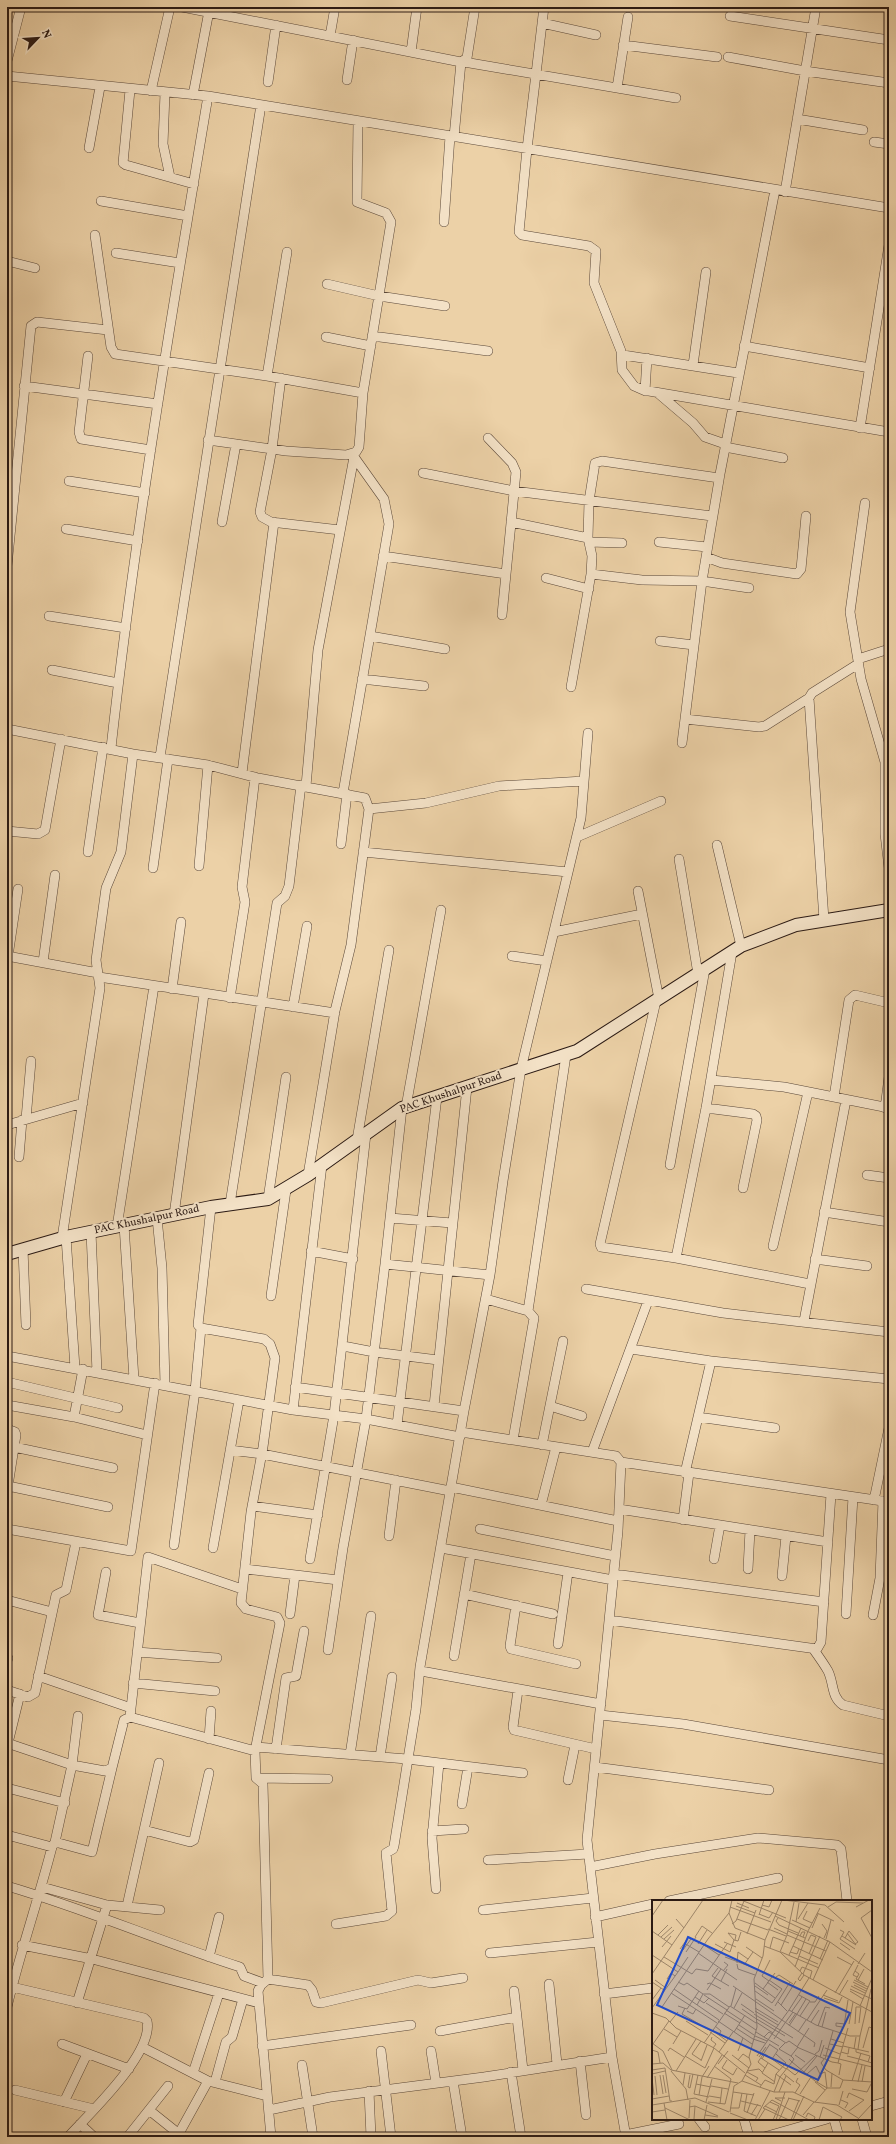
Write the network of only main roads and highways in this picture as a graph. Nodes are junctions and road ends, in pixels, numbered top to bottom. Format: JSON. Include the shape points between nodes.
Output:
{"nodes":[{"id":1,"x":889,"y":910,"type":"edge"},
{"id":2,"x":7,"y":1254,"type":"edge"}],
"edges":[{"from":1,"to":2,"type":"main road","name":"PAC Khushalpur Road","via":[[796,925],[773,932],[737,949],[577,1051],[404,1108],[286,1190],[268,1199],[211,1207],[64,1237]]}]}
